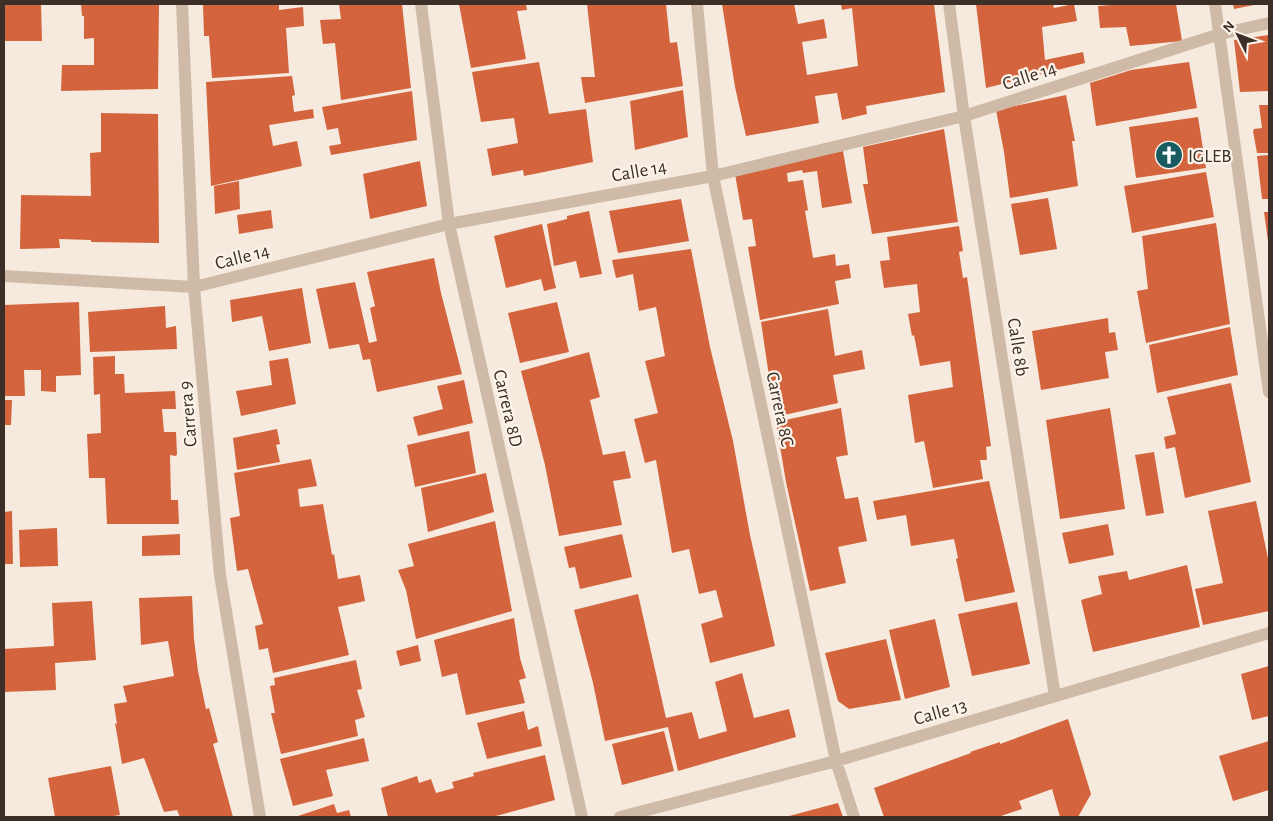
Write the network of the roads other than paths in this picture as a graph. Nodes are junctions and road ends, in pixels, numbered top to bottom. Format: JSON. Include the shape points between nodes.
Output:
{"nodes":[{"id":1,"x":182,"y":4,"type":"edge"},
{"id":2,"x":421,"y":4,"type":"edge"},
{"id":3,"x":697,"y":4,"type":"edge"},
{"id":4,"x":948,"y":4,"type":"edge"},
{"id":5,"x":1215,"y":4,"type":"edge"},
{"id":6,"x":1269,"y":23,"type":"edge"},
{"id":7,"x":1220,"y":34,"type":"junction"},
{"id":8,"x":964,"y":116,"type":"junction"},
{"id":9,"x":713,"y":176,"type":"junction"},
{"id":10,"x":449,"y":224,"type":"junction"},
{"id":11,"x":4,"y":276,"type":"edge"},
{"id":12,"x":194,"y":287,"type":"junction"},
{"id":13,"x":1269,"y":392,"type":"edge"},
{"id":14,"x":1269,"y":634,"type":"edge"},
{"id":15,"x":1055,"y":696,"type":"junction"},
{"id":16,"x":836,"y":761,"type":"junction"},
{"id":17,"x":260,"y":817,"type":"edge"},
{"id":18,"x":582,"y":817,"type":"edge"},
{"id":19,"x":620,"y":817,"type":"edge"},
{"id":20,"x":854,"y":817,"type":"edge"}],
"edges":[{"from":1,"to":12,"type":"street","name":"Carrera 9"},
{"from":2,"to":10,"type":"street","name":"Carrera 8D"},
{"from":3,"to":9,"type":"street","name":"Carrera 8C"},
{"from":4,"to":8,"type":"street","name":"Calle 8b"},
{"from":5,"to":7,"type":"street"},
{"from":6,"to":7,"type":"street","name":"Calle 14"},
{"from":7,"to":8,"type":"street","name":"Calle 14"},
{"from":7,"to":13,"type":"street"},
{"from":8,"to":9,"type":"street","name":"Calle 14"},
{"from":8,"to":15,"type":"street","name":"Calle 8b"},
{"from":9,"to":10,"type":"street","name":"Calle 14"},
{"from":9,"to":16,"type":"street","name":"Carrera 8C"},
{"from":10,"to":12,"type":"street","name":"Calle 14"},
{"from":10,"to":18,"type":"street","name":"Carrera 8D"},
{"from":11,"to":12,"type":"street","name":"Calle 14"},
{"from":12,"to":17,"type":"street","name":"Carrera 9","via":[[220,575]]},
{"from":14,"to":15,"type":"street","name":"Calle 13"},
{"from":15,"to":16,"type":"street","name":"Calle 13"},
{"from":16,"to":19,"type":"street","name":"Calle 13"},
{"from":16,"to":20,"type":"street","name":"Carrera 8C"}]}
